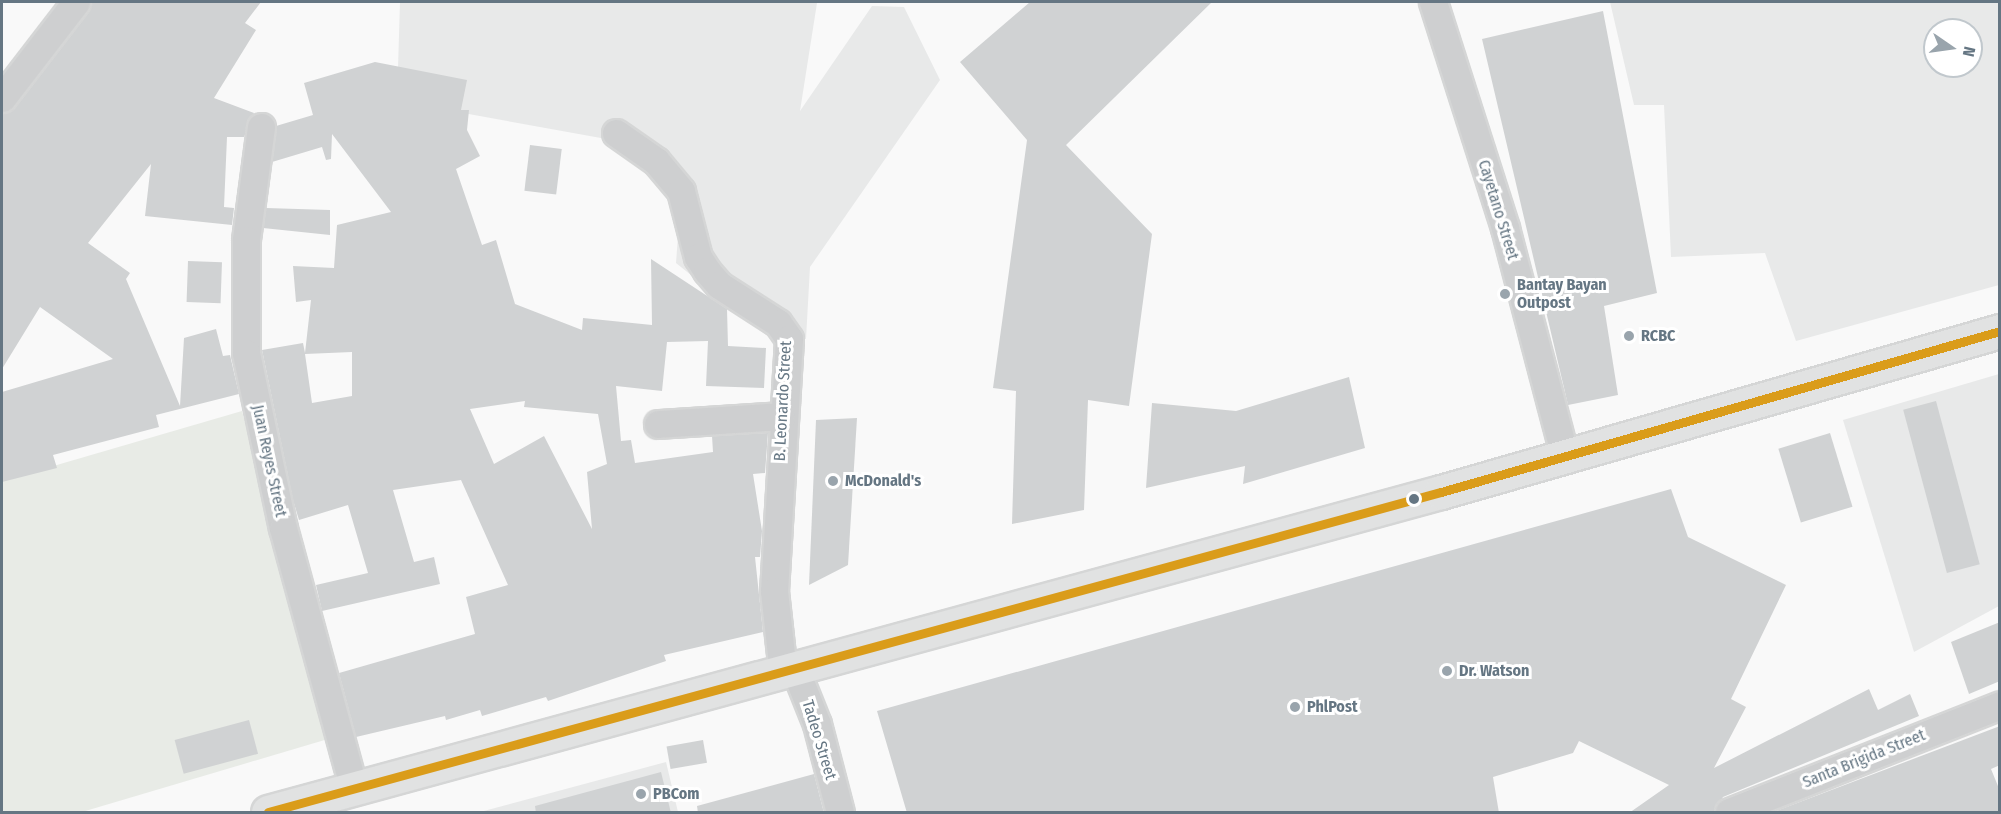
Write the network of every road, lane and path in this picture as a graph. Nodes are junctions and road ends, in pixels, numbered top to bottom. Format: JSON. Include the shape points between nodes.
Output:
{"nodes":[{"id":1,"x":76,"y":2,"type":"edge"},
{"id":2,"x":1433,"y":2,"type":"edge"},
{"id":3,"x":2,"y":98,"type":"edge"},
{"id":4,"x":261,"y":126,"type":"dead end"},
{"id":5,"x":616,"y":133,"type":"dead end"},
{"id":6,"x":2000,"y":331,"type":"edge"},
{"id":7,"x":781,"y":416,"type":"junction"},
{"id":8,"x":658,"y":424,"type":"dead end"},
{"id":9,"x":1565,"y":456,"type":"junction"},
{"id":10,"x":789,"y":670,"type":"junction"},
{"id":11,"x":2000,"y":705,"type":"edge"},
{"id":12,"x":354,"y":789,"type":"junction"},
{"id":13,"x":268,"y":813,"type":"edge"},
{"id":14,"x":840,"y":813,"type":"edge"},
{"id":15,"x":1729,"y":813,"type":"edge"}],
"edges":[{"from":1,"to":3,"type":"street"},
{"from":2,"to":9,"type":"street","name":"Cayetano Street","via":[[1505,228]]},
{"from":4,"to":12,"type":"street","name":"Juan Reyes Street","via":[[252,167],[246,240],[246,353],[283,528]]},
{"from":5,"to":7,"type":"street","name":"B. Leonardo Street","via":[[656,161],[681,191],[698,257],[707,271],[720,285],[783,328],[789,339]]},
{"from":6,"to":9,"type":"highway"},
{"from":7,"to":8,"type":"street"},
{"from":7,"to":10,"type":"street","name":"B. Leonardo Street","via":[[774,591]]},
{"from":9,"to":10,"type":"highway"},
{"from":10,"to":12,"type":"highway"},
{"from":10,"to":14,"type":"street","name":"Tadeo Street","via":[[817,724]]},
{"from":11,"to":15,"type":"street","name":"Santa Brigida Street"},
{"from":12,"to":13,"type":"highway"}]}
